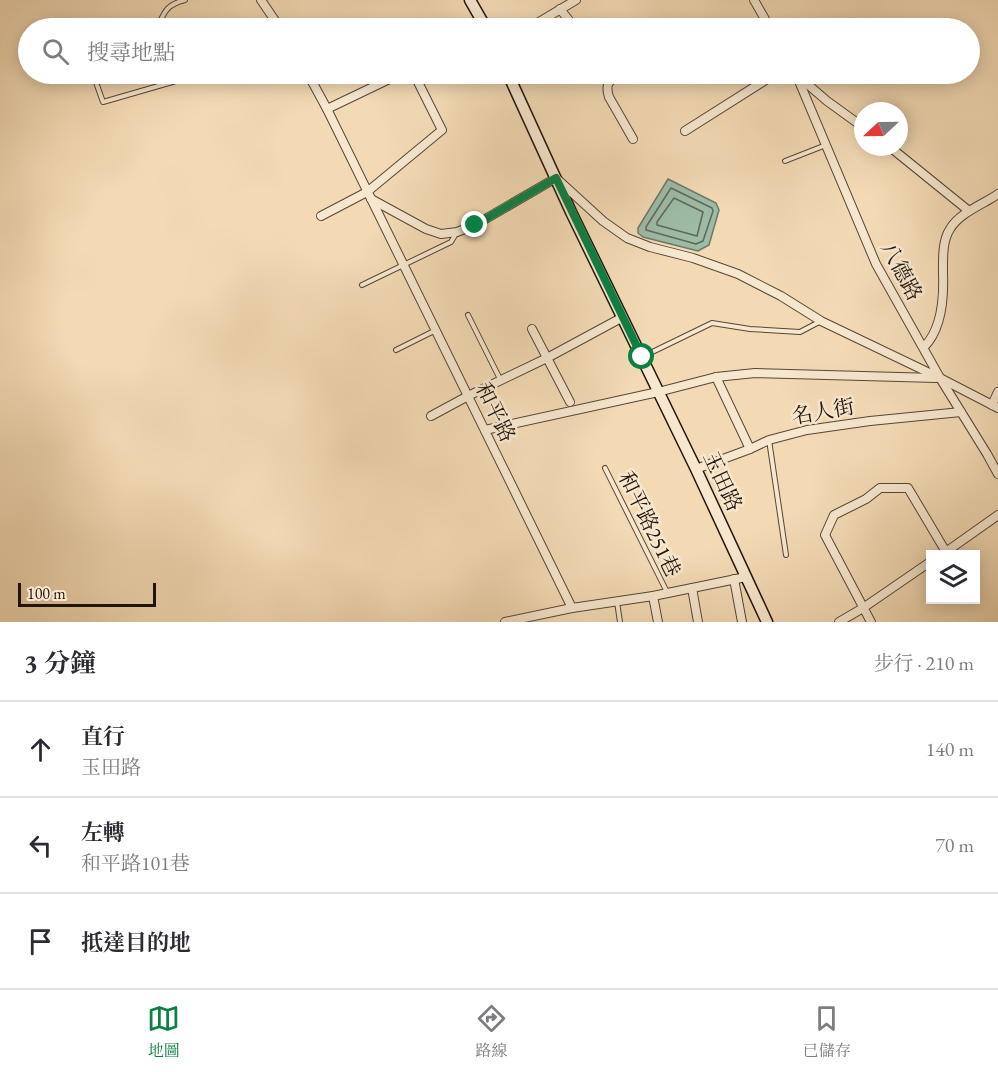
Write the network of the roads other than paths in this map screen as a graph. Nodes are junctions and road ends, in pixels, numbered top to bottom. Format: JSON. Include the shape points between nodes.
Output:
{"nodes":[{"id":1,"x":185,"y":0,"type":"edge"},
{"id":2,"x":261,"y":0,"type":"edge"},
{"id":3,"x":470,"y":0,"type":"edge"},
{"id":4,"x":576,"y":0,"type":"edge"},
{"id":5,"x":754,"y":0,"type":"edge"},
{"id":6,"x":564,"y":5,"type":"edge"},
{"id":7,"x":162,"y":18,"type":"edge"},
{"id":8,"x":273,"y":18,"type":"edge"},
{"id":9,"x":480,"y":18,"type":"edge"},
{"id":10,"x":544,"y":18,"type":"edge"},
{"id":11,"x":764,"y":18,"type":"edge"},
{"id":12,"x":97,"y":84,"type":"edge"},
{"id":13,"x":165,"y":84,"type":"edge"},
{"id":14,"x":313,"y":84,"type":"edge"},
{"id":15,"x":379,"y":84,"type":"edge"},
{"id":16,"x":419,"y":84,"type":"edge"},
{"id":17,"x":513,"y":84,"type":"edge"},
{"id":18,"x":607,"y":84,"type":"edge"},
{"id":19,"x":759,"y":84,"type":"edge"},
{"id":20,"x":801,"y":84,"type":"edge"},
{"id":21,"x":807,"y":84,"type":"edge"},
{"id":22,"x":327,"y":109,"type":"junction"},
{"id":23,"x":854,"y":120,"type":"edge"},
{"id":24,"x":685,"y":131,"type":"dead end"},
{"id":25,"x":633,"y":139,"type":"dead end"},
{"id":26,"x":826,"y":145,"type":"junction"},
{"id":27,"x":901,"y":156,"type":"edge"},
{"id":28,"x":785,"y":161,"type":"dead end"},
{"id":29,"x":556,"y":178,"type":"junction"},
{"id":30,"x":998,"y":194,"type":"edge"},
{"id":31,"x":369,"y":196,"type":"junction"},
{"id":32,"x":969,"y":211,"type":"junction"},
{"id":33,"x":321,"y":216,"type":"dead end"},
{"id":34,"x":457,"y":232,"type":"junction"},
{"id":35,"x":403,"y":264,"type":"junction"},
{"id":36,"x":362,"y":285,"type":"dead end"},
{"id":37,"x":468,"y":315,"type":"dead end"},
{"id":38,"x":623,"y":317,"type":"junction"},
{"id":39,"x":821,"y":321,"type":"junction"},
{"id":40,"x":532,"y":329,"type":"dead end"},
{"id":41,"x":436,"y":330,"type":"junction"},
{"id":42,"x":924,"y":347,"type":"junction"},
{"id":43,"x":396,"y":350,"type":"dead end"},
{"id":44,"x":642,"y":357,"type":"junction"},
{"id":45,"x":547,"y":358,"type":"junction"},
{"id":46,"x":716,"y":377,"type":"junction"},
{"id":47,"x":940,"y":378,"type":"junction"},
{"id":48,"x":501,"y":380,"type":"junction"},
{"id":49,"x":658,"y":392,"type":"junction"},
{"id":50,"x":998,"y":392,"type":"edge"},
{"id":51,"x":468,"y":396,"type":"junction"},
{"id":52,"x":570,"y":402,"type":"dead end"},
{"id":53,"x":995,"y":407,"type":"edge"},
{"id":54,"x":961,"y":412,"type":"junction"},
{"id":55,"x":431,"y":416,"type":"dead end"},
{"id":56,"x":485,"y":430,"type":"junction"},
{"id":57,"x":769,"y":440,"type":"junction"},
{"id":58,"x":750,"y":449,"type":"junction"},
{"id":59,"x":605,"y":468,"type":"dead end"},
{"id":60,"x":696,"y":469,"type":"junction"},
{"id":61,"x":998,"y":474,"type":"edge"},
{"id":62,"x":998,"y":515,"type":"edge"},
{"id":63,"x":942,"y":550,"type":"edge"},
{"id":64,"x":948,"y":550,"type":"edge"},
{"id":65,"x":786,"y":555,"type":"dead end"},
{"id":66,"x":926,"y":565,"type":"edge"},
{"id":67,"x":740,"y":578,"type":"junction"},
{"id":68,"x":692,"y":588,"type":"junction"},
{"id":69,"x":667,"y":593,"type":"junction"},
{"id":70,"x":653,"y":596,"type":"junction"},
{"id":71,"x":617,"y":602,"type":"junction"},
{"id":72,"x":572,"y":608,"type":"junction"},
{"id":73,"x":863,"y":608,"type":"junction"},
{"id":74,"x":534,"y":619,"type":"edge"},
{"id":75,"x":505,"y":622,"type":"edge"},
{"id":76,"x":620,"y":622,"type":"edge"},
{"id":77,"x":658,"y":622,"type":"edge"},
{"id":78,"x":698,"y":622,"type":"edge"},
{"id":79,"x":742,"y":622,"type":"edge"},
{"id":80,"x":767,"y":622,"type":"edge"},
{"id":81,"x":839,"y":622,"type":"edge"},
{"id":82,"x":871,"y":622,"type":"edge"}],
"edges":[{"from":1,"to":7,"type":"lane","via":[[171,5]]},
{"from":2,"to":8,"type":"street"},
{"from":3,"to":9,"type":"street"},
{"from":4,"to":6,"type":"street"},
{"from":5,"to":11,"type":"street"},
{"from":6,"to":10,"type":"street"},
{"from":12,"to":13,"type":"lane","via":[[103,102]]},
{"from":14,"to":22,"type":"street","name":"和平路"},
{"from":15,"to":22,"type":"street"},
{"from":16,"to":31,"type":"street","via":[[442,129]]},
{"from":17,"to":29,"type":"street","name":"玉田路"},
{"from":18,"to":25,"type":"street","via":[[609,97]]},
{"from":19,"to":24,"type":"street"},
{"from":20,"to":26,"type":"street","name":"八德路"},
{"from":21,"to":23,"type":"street"},
{"from":22,"to":31,"type":"street","name":"和平路"},
{"from":26,"to":28,"type":"lane"},
{"from":26,"to":42,"type":"street","name":"八德路","via":[[876,264]]},
{"from":27,"to":32,"type":"street"},
{"from":29,"to":34,"type":"street"},
{"from":29,"to":38,"type":"street","name":"玉田路"},
{"from":29,"to":39,"type":"street","via":[[603,222],[627,238],[738,274]]},
{"from":30,"to":32,"type":"street"},
{"from":31,"to":33,"type":"street"},
{"from":31,"to":34,"type":"street","via":[[426,229],[441,234]]},
{"from":31,"to":35,"type":"street","name":"和平路"},
{"from":32,"to":42,"type":"street","via":[[950,228],[945,239],[940,319],[932,340]]},
{"from":34,"to":35,"type":"lane","via":[[451,243]]},
{"from":35,"to":36,"type":"lane"},
{"from":35,"to":41,"type":"street","name":"和平路"},
{"from":37,"to":48,"type":"lane"},
{"from":38,"to":44,"type":"street","name":"玉田路"},
{"from":38,"to":45,"type":"street"},
{"from":39,"to":44,"type":"lane","via":[[800,332],[712,323]]},
{"from":39,"to":47,"type":"street"},
{"from":40,"to":45,"type":"street"},
{"from":41,"to":43,"type":"lane"},
{"from":41,"to":51,"type":"street","name":"和平路"},
{"from":42,"to":47,"type":"street","name":"八德路"},
{"from":44,"to":49,"type":"street","name":"玉田路"},
{"from":45,"to":48,"type":"street"},
{"from":45,"to":52,"type":"street"},
{"from":46,"to":47,"type":"street","via":[[755,373]]},
{"from":46,"to":49,"type":"street"},
{"from":46,"to":58,"type":"street","name":"玉田路"},
{"from":47,"to":53,"type":"street"},
{"from":47,"to":54,"type":"street","name":"八德路"},
{"from":48,"to":51,"type":"street"},
{"from":49,"to":56,"type":"street"},
{"from":49,"to":60,"type":"street","name":"玉田路"},
{"from":50,"to":53,"type":"street"},
{"from":51,"to":55,"type":"street"},
{"from":51,"to":56,"type":"street","name":"和平路"},
{"from":54,"to":57,"type":"street","name":"名人街","via":[[807,430]]},
{"from":54,"to":61,"type":"street","name":"八德路"},
{"from":56,"to":72,"type":"street","name":"和平路"},
{"from":57,"to":58,"type":"street","name":"名人街"},
{"from":57,"to":65,"type":"lane","name":"玉田路"},
{"from":58,"to":60,"type":"street","name":"名人街"},
{"from":59,"to":69,"type":"lane","name":"和平路251巷"},
{"from":60,"to":67,"type":"street","name":"玉田路"},
{"from":62,"to":64,"type":"street"},
{"from":63,"to":73,"type":"street","via":[[908,488],[880,488],[834,515],[825,535]]},
{"from":66,"to":73,"type":"street"},
{"from":67,"to":68,"type":"street"},
{"from":67,"to":79,"type":"street"},
{"from":67,"to":80,"type":"street","name":"玉田路"},
{"from":68,"to":69,"type":"street"},
{"from":68,"to":78,"type":"street"},
{"from":69,"to":70,"type":"street"},
{"from":70,"to":71,"type":"street"},
{"from":70,"to":77,"type":"street"},
{"from":71,"to":72,"type":"street"},
{"from":71,"to":76,"type":"lane"},
{"from":72,"to":74,"type":"street"},
{"from":73,"to":81,"type":"street"},
{"from":73,"to":82,"type":"street"},
{"from":74,"to":75,"type":"street"}]}
